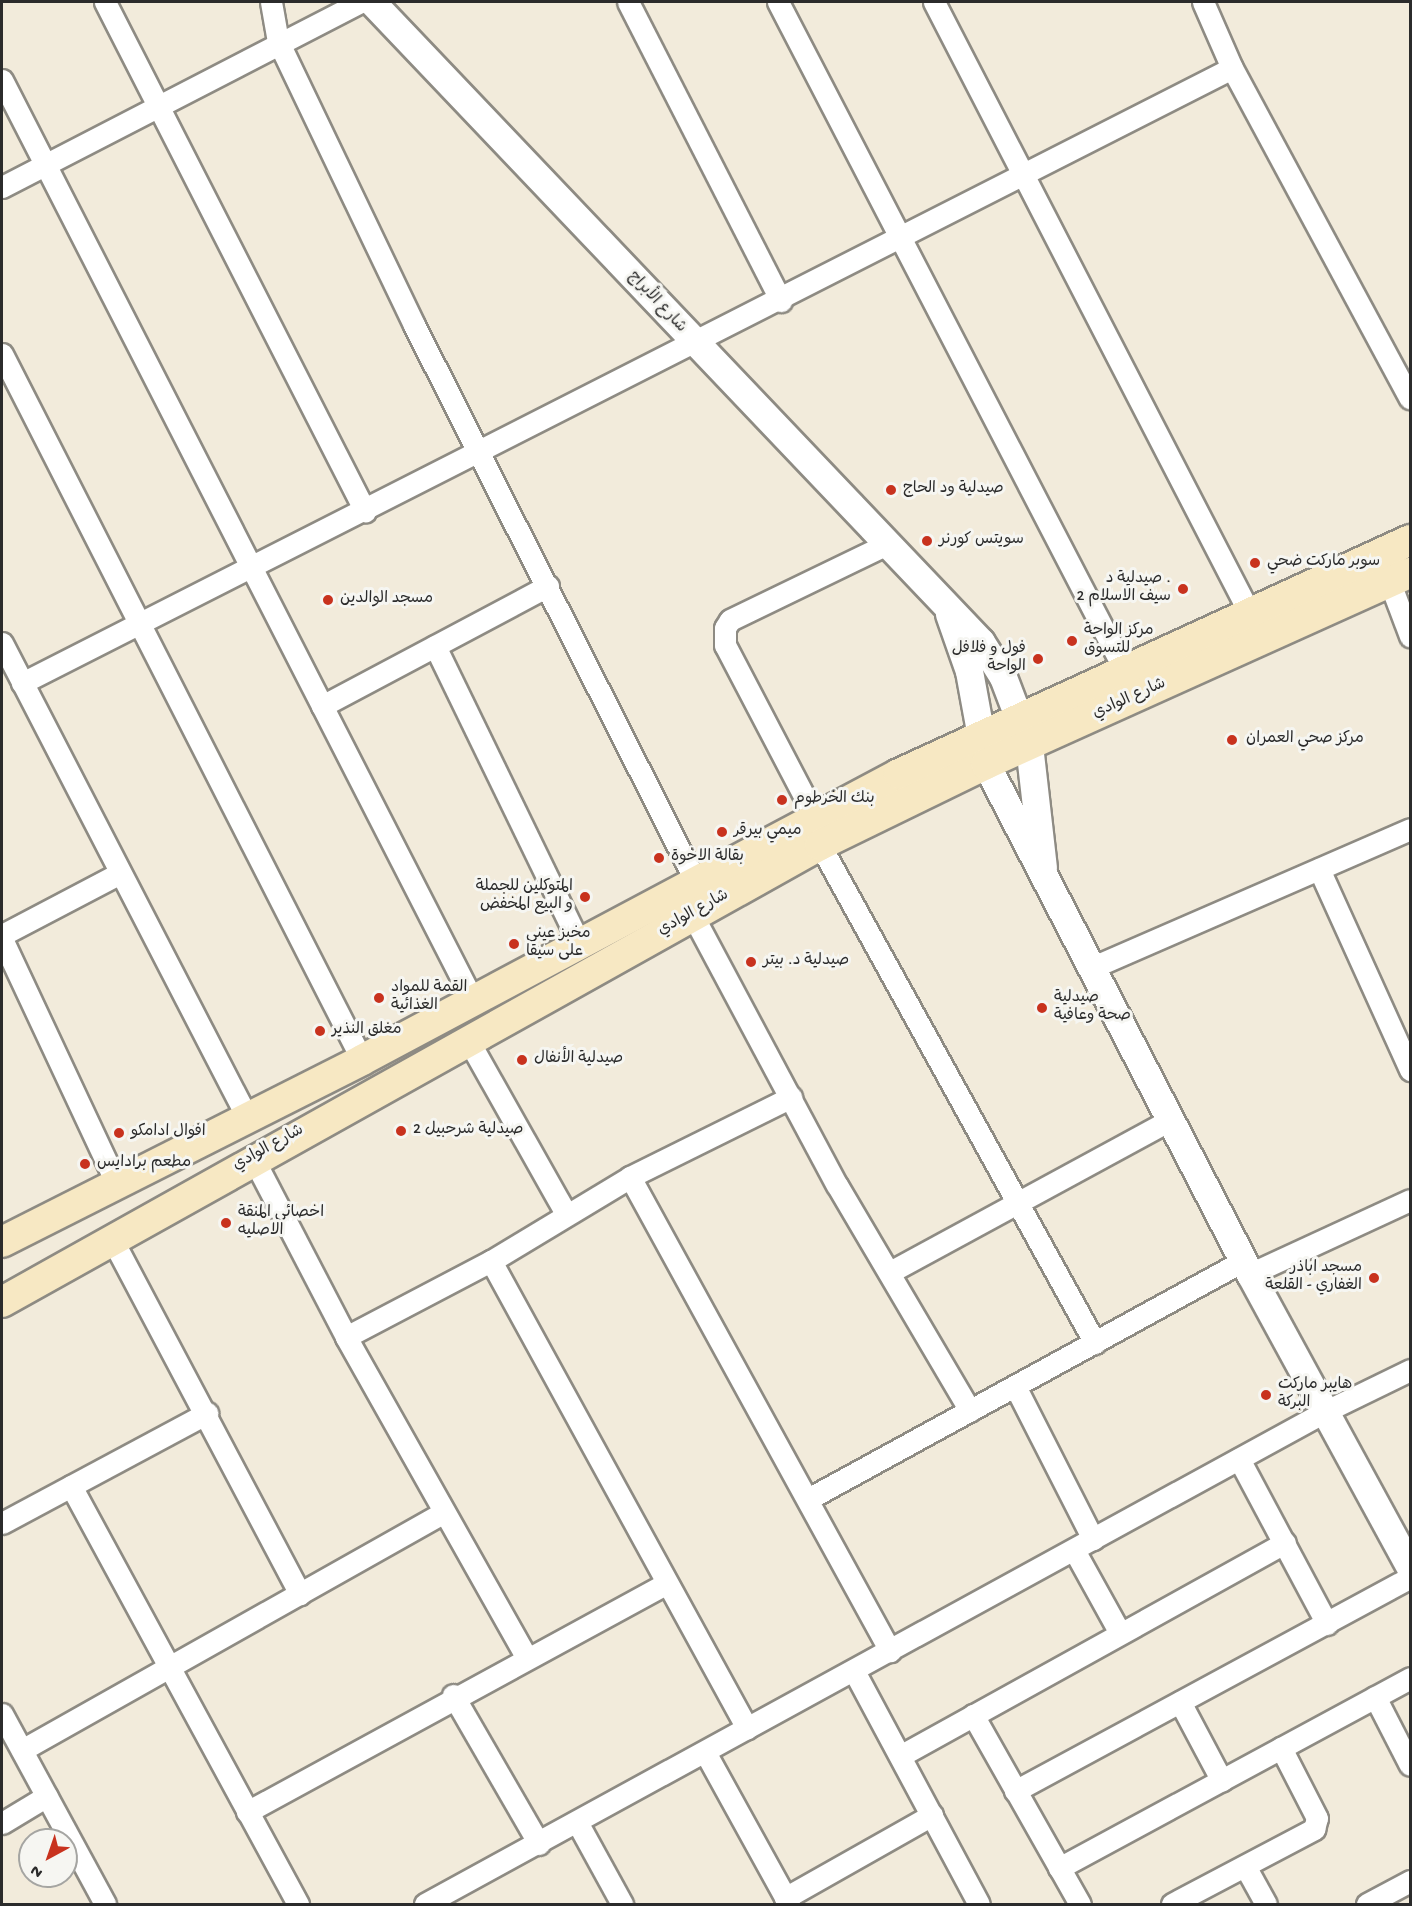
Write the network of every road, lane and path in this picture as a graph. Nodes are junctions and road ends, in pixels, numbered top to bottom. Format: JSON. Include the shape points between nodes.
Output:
{"nodes":[{"id":1,"x":105,"y":2,"type":"edge"},
{"id":2,"x":271,"y":2,"type":"edge"},
{"id":3,"x":361,"y":2,"type":"edge"},
{"id":4,"x":372,"y":2,"type":"edge"},
{"id":5,"x":628,"y":2,"type":"edge"},
{"id":6,"x":778,"y":2,"type":"edge"},
{"id":7,"x":934,"y":2,"type":"edge"},
{"id":8,"x":1203,"y":2,"type":"edge"},
{"id":9,"x":278,"y":41,"type":"junction"},
{"id":10,"x":1232,"y":68,"type":"junction"},
{"id":11,"x":2,"y":80,"type":"edge"},
{"id":12,"x":158,"y":105,"type":"junction"},
{"id":13,"x":45,"y":164,"type":"junction"},
{"id":14,"x":1022,"y":176,"type":"junction"},
{"id":15,"x":2,"y":187,"type":"edge"},
{"id":16,"x":902,"y":238,"type":"junction"},
{"id":17,"x":781,"y":301,"type":"junction"},
{"id":18,"x":696,"y":345,"type":"junction"},
{"id":19,"x":2,"y":354,"type":"edge"},
{"id":20,"x":1410,"y":398,"type":"edge"},
{"id":21,"x":480,"y":453,"type":"junction"},
{"id":22,"x":365,"y":511,"type":"junction"},
{"id":23,"x":1410,"y":540,"type":"edge"},
{"id":24,"x":885,"y":545,"type":"junction"},
{"id":25,"x":251,"y":568,"type":"junction"},
{"id":26,"x":1400,"y":578,"type":"edge"},
{"id":27,"x":548,"y":586,"type":"junction"},
{"id":28,"x":944,"y":602,"type":"junction"},
{"id":29,"x":1249,"y":612,"type":"junction"},
{"id":30,"x":139,"y":624,"type":"junction"},
{"id":31,"x":1410,"y":636,"type":"edge"},
{"id":32,"x":2,"y":643,"type":"edge"},
{"id":33,"x":435,"y":646,"type":"junction"},
{"id":34,"x":1124,"y":669,"type":"junction"},
{"id":35,"x":22,"y":683,"type":"junction"},
{"id":36,"x":322,"y":706,"type":"junction"},
{"id":37,"x":1024,"y":731,"type":"junction"},
{"id":38,"x":982,"y":750,"type":"junction"},
{"id":39,"x":1410,"y":829,"type":"edge"},
{"id":40,"x":818,"y":831,"type":"junction"},
{"id":41,"x":1043,"y":867,"type":"junction"},
{"id":42,"x":1319,"y":869,"type":"junction"},
{"id":43,"x":118,"y":874,"type":"junction"},
{"id":44,"x":696,"y":882,"type":"junction"},
{"id":45,"x":692,"y":914,"type":"junction"},
{"id":46,"x":2,"y":937,"type":"edge"},
{"id":47,"x":580,"y":944,"type":"junction"},
{"id":48,"x":1091,"y":968,"type":"junction"},
{"id":49,"x":473,"y":1001,"type":"junction"},
{"id":50,"x":467,"y":1038,"type":"junction"},
{"id":51,"x":362,"y":1060,"type":"junction"},
{"id":52,"x":1410,"y":1070,"type":"edge"},
{"id":53,"x":791,"y":1097,"type":"junction"},
{"id":54,"x":248,"y":1119,"type":"junction"},
{"id":55,"x":1170,"y":1120,"type":"junction"},
{"id":56,"x":253,"y":1158,"type":"junction"},
{"id":57,"x":630,"y":1177,"type":"junction"},
{"id":58,"x":117,"y":1185,"type":"junction"},
{"id":59,"x":1410,"y":1200,"type":"edge"},
{"id":60,"x":1017,"y":1203,"type":"junction"},
{"id":61,"x":565,"y":1212,"type":"junction"},
{"id":62,"x":112,"y":1239,"type":"junction"},
{"id":63,"x":2,"y":1242,"type":"edge"},
{"id":64,"x":491,"y":1261,"type":"junction"},
{"id":65,"x":1246,"y":1268,"type":"junction"},
{"id":66,"x":890,"y":1272,"type":"junction"},
{"id":67,"x":2,"y":1302,"type":"edge"},
{"id":68,"x":346,"y":1337,"type":"junction"},
{"id":69,"x":1095,"y":1343,"type":"junction"},
{"id":70,"x":1410,"y":1370,"type":"edge"},
{"id":71,"x":1015,"y":1386,"type":"junction"},
{"id":72,"x":970,"y":1411,"type":"junction"},
{"id":73,"x":1324,"y":1412,"type":"junction"},
{"id":74,"x":207,"y":1413,"type":"junction"},
{"id":75,"x":1239,"y":1459,"type":"junction"},
{"id":76,"x":70,"y":1486,"type":"junction"},
{"id":77,"x":808,"y":1499,"type":"junction"},
{"id":78,"x":444,"y":1512,"type":"junction"},
{"id":79,"x":2,"y":1523,"type":"edge"},
{"id":80,"x":1093,"y":1539,"type":"junction"},
{"id":81,"x":1285,"y":1543,"type":"junction"},
{"id":82,"x":1074,"y":1550,"type":"junction"},
{"id":83,"x":1410,"y":1567,"type":"edge"},
{"id":84,"x":1410,"y":1577,"type":"edge"},
{"id":85,"x":667,"y":1583,"type":"junction"},
{"id":86,"x":300,"y":1594,"type":"junction"},
{"id":87,"x":1327,"y":1624,"type":"junction"},
{"id":88,"x":1120,"y":1633,"type":"junction"},
{"id":89,"x":890,"y":1651,"type":"junction"},
{"id":90,"x":526,"y":1656,"type":"junction"},
{"id":91,"x":169,"y":1667,"type":"junction"},
{"id":92,"x":854,"y":1671,"type":"junction"},
{"id":93,"x":1410,"y":1678,"type":"edge"},
{"id":94,"x":453,"y":1695,"type":"junction"},
{"id":95,"x":1375,"y":1697,"type":"junction"},
{"id":96,"x":1180,"y":1702,"type":"junction"},
{"id":97,"x":2,"y":1714,"type":"edge"},
{"id":98,"x":973,"y":1715,"type":"junction"},
{"id":99,"x":747,"y":1728,"type":"junction"},
{"id":100,"x":1281,"y":1749,"type":"junction"},
{"id":101,"x":22,"y":1750,"type":"junction"},
{"id":102,"x":705,"y":1752,"type":"junction"},
{"id":103,"x":900,"y":1756,"type":"junction"},
{"id":104,"x":1410,"y":1765,"type":"edge"},
{"id":105,"x":1222,"y":1781,"type":"junction"},
{"id":106,"x":1015,"y":1791,"type":"junction"},
{"id":107,"x":47,"y":1796,"type":"junction"},
{"id":108,"x":247,"y":1812,"type":"junction"},
{"id":109,"x":932,"y":1815,"type":"junction"},
{"id":110,"x":577,"y":1822,"type":"junction"},
{"id":111,"x":2,"y":1823,"type":"edge"},
{"id":112,"x":539,"y":1844,"type":"junction"},
{"id":113,"x":1245,"y":1866,"type":"junction"},
{"id":114,"x":1059,"y":1868,"type":"junction"},
{"id":115,"x":1410,"y":1881,"type":"edge"},
{"id":116,"x":787,"y":1901,"type":"edge"},
{"id":117,"x":438,"y":1902,"type":"edge"},
{"id":118,"x":105,"y":1905,"type":"edge"},
{"id":119,"x":298,"y":1905,"type":"edge"},
{"id":120,"x":622,"y":1905,"type":"edge"},
{"id":121,"x":979,"y":1905,"type":"edge"},
{"id":122,"x":1080,"y":1905,"type":"edge"},
{"id":123,"x":1172,"y":1905,"type":"edge"},
{"id":124,"x":1266,"y":1905,"type":"edge"},
{"id":125,"x":1367,"y":1905,"type":"edge"}],
"edges":[{"from":1,"to":12,"type":"street"},
{"from":2,"to":9,"type":"street"},
{"from":3,"to":9,"type":"street"},
{"from":4,"to":18,"type":"street","name":"شارع الأبراج"},
{"from":5,"to":17,"type":"street"},
{"from":6,"to":16,"type":"street"},
{"from":7,"to":14,"type":"street"},
{"from":8,"to":10,"type":"street"},
{"from":9,"to":12,"type":"street"},
{"from":9,"to":21,"type":"street"},
{"from":10,"to":14,"type":"street"},
{"from":10,"to":20,"type":"street"},
{"from":11,"to":13,"type":"street"},
{"from":12,"to":13,"type":"street"},
{"from":12,"to":22,"type":"street"},
{"from":13,"to":15,"type":"street"},
{"from":13,"to":25,"type":"street"},
{"from":14,"to":16,"type":"street"},
{"from":14,"to":29,"type":"street"},
{"from":16,"to":17,"type":"street"},
{"from":16,"to":34,"type":"street"},
{"from":17,"to":18,"type":"street"},
{"from":18,"to":21,"type":"street"},
{"from":18,"to":24,"type":"street","name":"شارع الأبراج"},
{"from":19,"to":30,"type":"street"},
{"from":21,"to":22,"type":"street"},
{"from":21,"to":27,"type":"street"},
{"from":22,"to":25,"type":"street"},
{"from":23,"to":29,"type":"main road","name":"شارع الوادي"},
{"from":24,"to":28,"type":"street","name":"شارع الأبراج"},
{"from":24,"to":40,"type":"street","via":[[730,620],[725,628],[725,645]]},
{"from":25,"to":30,"type":"street"},
{"from":25,"to":36,"type":"street"},
{"from":26,"to":31,"type":"street"},
{"from":26,"to":37,"type":"main road","name":"شارع الوادي"},
{"from":27,"to":33,"type":"street"},
{"from":27,"to":44,"type":"street"},
{"from":28,"to":37,"type":"street","name":"شارع الأبراج","via":[[993,658]]},
{"from":28,"to":38,"type":"street","via":[[969,671]]},
{"from":29,"to":34,"type":"main road","name":"شارع الوادي"},
{"from":30,"to":35,"type":"street"},
{"from":30,"to":51,"type":"street"},
{"from":32,"to":35,"type":"street"},
{"from":33,"to":36,"type":"street"},
{"from":33,"to":47,"type":"street"},
{"from":34,"to":37,"type":"main road","name":"شارع الوادي"},
{"from":35,"to":43,"type":"street"},
{"from":36,"to":49,"type":"street"},
{"from":37,"to":38,"type":"main road","name":"شارع الوادي"},
{"from":37,"to":41,"type":"street","name":"شارع الأبراج"},
{"from":38,"to":40,"type":"main road","name":"شارع الوادي"},
{"from":38,"to":41,"type":"street"},
{"from":39,"to":42,"type":"street"},
{"from":40,"to":44,"type":"main road","name":"شارع الوادي"},
{"from":40,"to":45,"type":"main road","name":"شارع الوادي"},
{"from":40,"to":60,"type":"street"},
{"from":41,"to":48,"type":"street"},
{"from":42,"to":48,"type":"street"},
{"from":42,"to":52,"type":"street"},
{"from":43,"to":46,"type":"street"},
{"from":43,"to":54,"type":"street"},
{"from":44,"to":47,"type":"main road","name":"شارع الوادي"},
{"from":45,"to":50,"type":"main road","name":"شارع الوادي"},
{"from":45,"to":53,"type":"street"},
{"from":46,"to":58,"type":"street"},
{"from":47,"to":49,"type":"main road","name":"شارع الوادي"},
{"from":48,"to":55,"type":"street"},
{"from":49,"to":51,"type":"main road","name":"شارع الوادي"},
{"from":50,"to":56,"type":"main road","name":"شارع الوادي"},
{"from":50,"to":61,"type":"street"},
{"from":51,"to":54,"type":"main road","name":"شارع الوادي"},
{"from":53,"to":57,"type":"street"},
{"from":53,"to":66,"type":"street"},
{"from":54,"to":58,"type":"main road","name":"شارع الوادي"},
{"from":55,"to":60,"type":"street"},
{"from":55,"to":65,"type":"street"},
{"from":56,"to":62,"type":"main road","name":"شارع الوادي"},
{"from":56,"to":68,"type":"street"},
{"from":57,"to":61,"type":"street"},
{"from":57,"to":77,"type":"street"},
{"from":58,"to":63,"type":"main road","name":"شارع الوادي"},
{"from":59,"to":65,"type":"street"},
{"from":60,"to":66,"type":"street"},
{"from":60,"to":69,"type":"street"},
{"from":61,"to":64,"type":"street"},
{"from":62,"to":67,"type":"main road","name":"شارع الوادي"},
{"from":62,"to":74,"type":"street"},
{"from":64,"to":68,"type":"street"},
{"from":64,"to":85,"type":"street"},
{"from":65,"to":69,"type":"street"},
{"from":65,"to":73,"type":"street"},
{"from":66,"to":72,"type":"street"},
{"from":68,"to":78,"type":"street"},
{"from":69,"to":71,"type":"street"},
{"from":70,"to":73,"type":"street"},
{"from":71,"to":72,"type":"street"},
{"from":71,"to":80,"type":"street"},
{"from":72,"to":77,"type":"street"},
{"from":73,"to":75,"type":"street"},
{"from":73,"to":83,"type":"street"},
{"from":74,"to":76,"type":"street"},
{"from":74,"to":86,"type":"street"},
{"from":75,"to":80,"type":"street"},
{"from":75,"to":81,"type":"street"},
{"from":76,"to":79,"type":"street"},
{"from":76,"to":91,"type":"street"},
{"from":77,"to":89,"type":"street"},
{"from":78,"to":86,"type":"street"},
{"from":78,"to":90,"type":"street"},
{"from":80,"to":82,"type":"street"},
{"from":81,"to":87,"type":"street"},
{"from":81,"to":88,"type":"street"},
{"from":82,"to":88,"type":"street"},
{"from":82,"to":89,"type":"street"},
{"from":84,"to":87,"type":"street"},
{"from":85,"to":90,"type":"street"},
{"from":85,"to":99,"type":"street"},
{"from":86,"to":91,"type":"street"},
{"from":87,"to":96,"type":"street"},
{"from":88,"to":98,"type":"street"},
{"from":89,"to":92,"type":"street"},
{"from":90,"to":94,"type":"street"},
{"from":91,"to":101,"type":"street"},
{"from":91,"to":108,"type":"street"},
{"from":92,"to":99,"type":"street"},
{"from":92,"to":103,"type":"street"},
{"from":93,"to":95,"type":"street"},
{"from":94,"to":108,"type":"street"},
{"from":94,"to":112,"type":"street"},
{"from":95,"to":100,"type":"street"},
{"from":95,"to":104,"type":"street"},
{"from":96,"to":105,"type":"street"},
{"from":96,"to":106,"type":"street"},
{"from":97,"to":101,"type":"street"},
{"from":98,"to":103,"type":"street"},
{"from":98,"to":106,"type":"street"},
{"from":99,"to":102,"type":"street"},
{"from":100,"to":105,"type":"street"},
{"from":100,"to":113,"type":"street","via":[[1317,1824]]},
{"from":101,"to":107,"type":"street"},
{"from":102,"to":110,"type":"street"},
{"from":102,"to":116,"type":"street"},
{"from":103,"to":109,"type":"street"},
{"from":105,"to":114,"type":"street"},
{"from":106,"to":114,"type":"street"},
{"from":107,"to":111,"type":"street"},
{"from":107,"to":118,"type":"street"},
{"from":108,"to":119,"type":"street"},
{"from":109,"to":116,"type":"street"},
{"from":109,"to":121,"type":"street"},
{"from":110,"to":112,"type":"street"},
{"from":110,"to":120,"type":"street"},
{"from":112,"to":117,"type":"street"},
{"from":113,"to":123,"type":"street"},
{"from":113,"to":124,"type":"street"},
{"from":114,"to":122,"type":"street"},
{"from":115,"to":125,"type":"street"}]}
